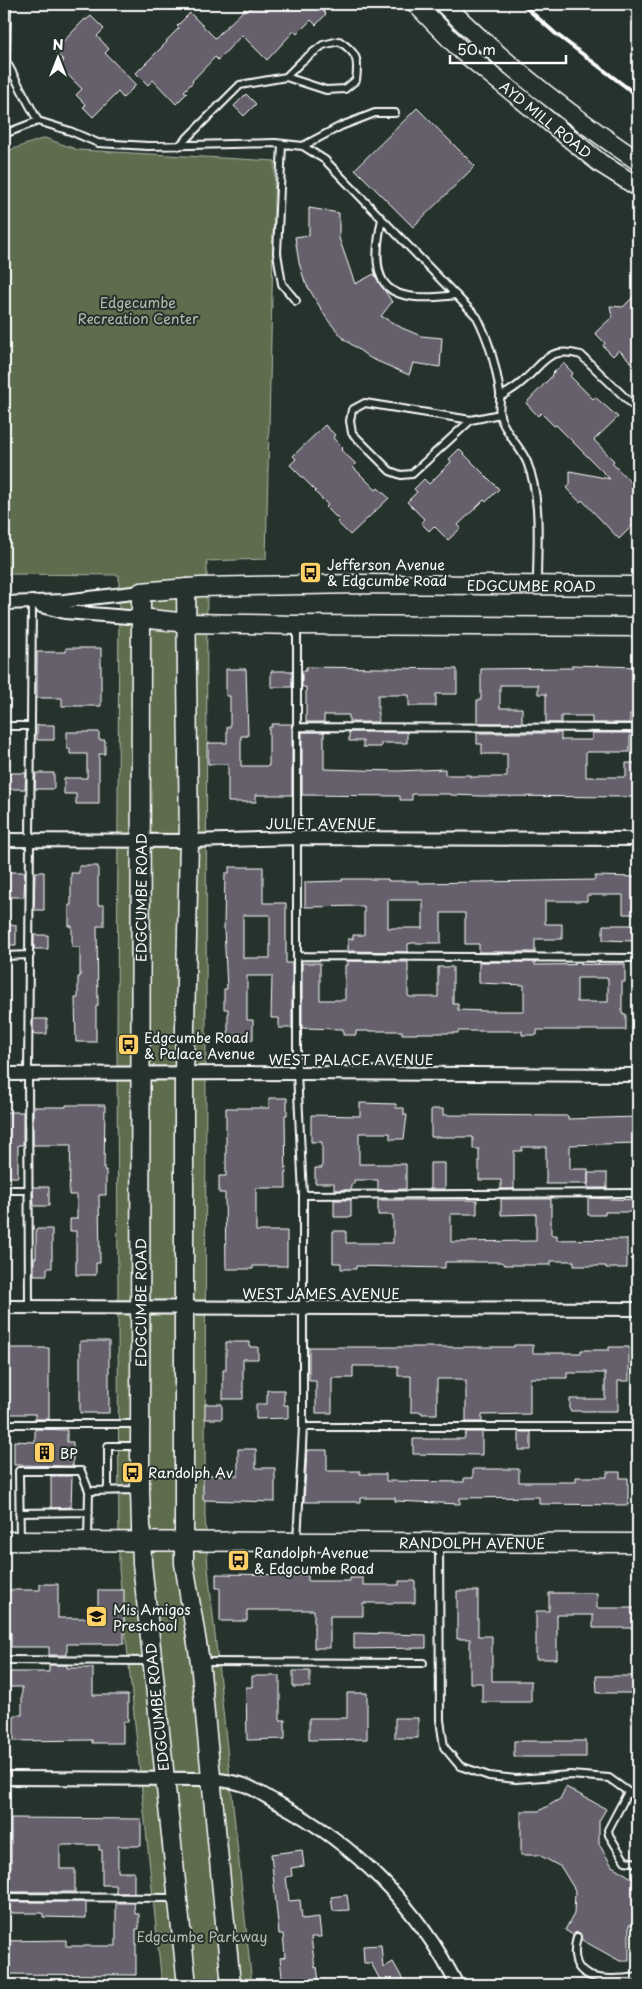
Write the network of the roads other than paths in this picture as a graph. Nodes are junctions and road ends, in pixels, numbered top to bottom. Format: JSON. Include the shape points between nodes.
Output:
{"nodes":[{"id":1,"x":7,"y":4,"type":"edge"},
{"id":2,"x":416,"y":4,"type":"edge"},
{"id":3,"x":444,"y":4,"type":"edge"},
{"id":4,"x":286,"y":77,"type":"junction"},
{"id":5,"x":394,"y":113,"type":"dead end"},
{"id":6,"x":38,"y":121,"type":"junction"},
{"id":7,"x":4,"y":134,"type":"edge"},
{"id":8,"x":282,"y":144,"type":"junction"},
{"id":9,"x":179,"y":146,"type":"junction"},
{"id":10,"x":303,"y":146,"type":"junction"},
{"id":11,"x":638,"y":161,"type":"edge"},
{"id":12,"x":638,"y":187,"type":"edge"},
{"id":13,"x":382,"y":219,"type":"junction"},
{"id":14,"x":456,"y":295,"type":"junction"},
{"id":15,"x":296,"y":301,"type":"dead end"},
{"id":16,"x":500,"y":397,"type":"junction"},
{"id":17,"x":638,"y":410,"type":"edge"},
{"id":18,"x":500,"y":414,"type":"junction"},
{"id":19,"x":471,"y":420,"type":"junction"},
{"id":20,"x":537,"y":584,"type":"junction"},
{"id":21,"x":638,"y":586,"type":"edge"},
{"id":22,"x":186,"y":588,"type":"junction"},
{"id":23,"x":141,"y":592,"type":"junction"},
{"id":24,"x":4,"y":603,"type":"edge"},
{"id":25,"x":32,"y":603,"type":"junction"},
{"id":26,"x":141,"y":618,"type":"junction"},
{"id":27,"x":186,"y":622,"type":"junction"},
{"id":28,"x":297,"y":625,"type":"junction"},
{"id":29,"x":638,"y":627,"type":"edge"},
{"id":30,"x":4,"y":726,"type":"edge"},
{"id":31,"x":31,"y":726,"type":"junction"},
{"id":32,"x":296,"y":727,"type":"junction"},
{"id":33,"x":638,"y":728,"type":"edge"},
{"id":34,"x":297,"y":838,"type":"junction"},
{"id":35,"x":638,"y":839,"type":"edge"},
{"id":36,"x":4,"y":840,"type":"edge"},
{"id":37,"x":31,"y":840,"type":"junction"},
{"id":38,"x":140,"y":841,"type":"junction"},
{"id":39,"x":189,"y":841,"type":"junction"},
{"id":40,"x":30,"y":955,"type":"junction"},
{"id":41,"x":4,"y":956,"type":"edge"},
{"id":42,"x":298,"y":956,"type":"junction"},
{"id":43,"x":638,"y":958,"type":"edge"},
{"id":44,"x":297,"y":1073,"type":"junction"},
{"id":45,"x":4,"y":1074,"type":"edge"},
{"id":46,"x":142,"y":1074,"type":"junction"},
{"id":47,"x":184,"y":1074,"type":"junction"},
{"id":48,"x":28,"y":1075,"type":"junction"},
{"id":49,"x":638,"y":1075,"type":"edge"},
{"id":50,"x":4,"y":1190,"type":"edge"},
{"id":51,"x":29,"y":1190,"type":"junction"},
{"id":52,"x":638,"y":1193,"type":"edge"},
{"id":53,"x":303,"y":1195,"type":"junction"},
{"id":54,"x":4,"y":1307,"type":"edge"},
{"id":55,"x":29,"y":1307,"type":"junction"},
{"id":56,"x":140,"y":1307,"type":"junction"},
{"id":57,"x":184,"y":1308,"type":"junction"},
{"id":58,"x":303,"y":1308,"type":"junction"},
{"id":59,"x":638,"y":1309,"type":"edge"},
{"id":60,"x":4,"y":1424,"type":"edge"},
{"id":61,"x":140,"y":1424,"type":"junction"},
{"id":62,"x":302,"y":1427,"type":"junction"},
{"id":63,"x":638,"y":1427,"type":"edge"},
{"id":64,"x":140,"y":1446,"type":"junction"},
{"id":65,"x":140,"y":1490,"type":"junction"},
{"id":66,"x":89,"y":1491,"type":"junction"},
{"id":67,"x":108,"y":1491,"type":"junction"},
{"id":68,"x":89,"y":1512,"type":"junction"},
{"id":69,"x":19,"y":1513,"type":"junction"},
{"id":70,"x":12,"y":1541,"type":"edge"},
{"id":71,"x":88,"y":1541,"type":"junction"},
{"id":72,"x":142,"y":1542,"type":"junction"},
{"id":73,"x":184,"y":1542,"type":"junction"},
{"id":74,"x":297,"y":1543,"type":"junction"},
{"id":75,"x":439,"y":1543,"type":"junction"},
{"id":76,"x":638,"y":1544,"type":"edge"},
{"id":77,"x":4,"y":1660,"type":"edge"},
{"id":78,"x":152,"y":1661,"type":"junction"},
{"id":79,"x":200,"y":1662,"type":"junction"},
{"id":80,"x":423,"y":1663,"type":"dead end"},
{"id":81,"x":4,"y":1778,"type":"edge"},
{"id":82,"x":164,"y":1779,"type":"junction"},
{"id":83,"x":210,"y":1779,"type":"junction"},
{"id":84,"x":628,"y":1792,"type":"junction"},
{"id":85,"x":638,"y":1799,"type":"edge"},
{"id":86,"x":638,"y":1863,"type":"edge"},
{"id":87,"x":4,"y":1897,"type":"edge"},
{"id":88,"x":177,"y":1898,"type":"junction"},
{"id":89,"x":577,"y":1937,"type":"dead end"},
{"id":90,"x":638,"y":1977,"type":"edge"},
{"id":91,"x":187,"y":1985,"type":"edge"},
{"id":92,"x":230,"y":1985,"type":"edge"},
{"id":93,"x":458,"y":1985,"type":"edge"}],
"edges":[{"from":1,"to":6,"type":"lane","via":[[6,61]]},
{"from":2,"to":12,"type":"street","name":"AYD MILL ROAD","via":[[462,51],[600,163]]},
{"from":3,"to":11,"type":"street","name":"AYD MILL ROAD","via":[[505,61],[593,131]]},
{"from":4,"to":4,"type":"lane","via":[[323,45],[339,41],[352,50],[358,64],[356,80],[345,89],[326,90]]},
{"from":4,"to":9,"type":"lane","via":[[240,85]]},
{"from":5,"to":10,"type":"lane","via":[[375,114],[341,126]]},
{"from":6,"to":7,"type":"lane"},
{"from":6,"to":9,"type":"lane","via":[[98,143]]},
{"from":8,"to":9,"type":"lane"},
{"from":8,"to":10,"type":"lane"},
{"from":8,"to":15,"type":"lane","via":[[277,253],[282,284]]},
{"from":10,"to":13,"type":"lane","via":[[325,160]]},
{"from":13,"to":14,"type":"lane"},
{"from":13,"to":14,"type":"lane","via":[[377,264],[382,281],[393,292],[408,297],[428,299]]},
{"from":14,"to":16,"type":"lane","via":[[477,317],[487,336],[496,366]]},
{"from":16,"to":17,"type":"lane","via":[[523,382],[556,352],[572,352],[581,355]]},
{"from":16,"to":18,"type":"lane"},
{"from":18,"to":19,"type":"lane"},
{"from":18,"to":20,"type":"lane","via":[[527,462],[534,488]]},
{"from":19,"to":19,"type":"lane","via":[[365,403],[352,410],[350,422],[352,433],[390,471],[401,475],[412,474]]},
{"from":20,"to":21,"type":"street","name":"EDGCUMBE ROAD"},
{"from":20,"to":22,"type":"street","name":"EDGCUMBE ROAD"},
{"from":22,"to":23,"type":"street","name":"EDGCUMBE ROAD"},
{"from":22,"to":27,"type":"street"},
{"from":23,"to":25,"type":"street"},
{"from":23,"to":26,"type":"street","name":"EDGCUMBE ROAD"},
{"from":24,"to":25,"type":"street"},
{"from":25,"to":26,"type":"street","via":[[65,612]]},
{"from":25,"to":31,"type":"lane"},
{"from":26,"to":27,"type":"street"},
{"from":26,"to":38,"type":"street","name":"EDGCUMBE ROAD"},
{"from":27,"to":28,"type":"street"},
{"from":27,"to":39,"type":"street"},
{"from":28,"to":29,"type":"street"},
{"from":28,"to":32,"type":"lane"},
{"from":30,"to":31,"type":"lane"},
{"from":31,"to":37,"type":"lane"},
{"from":32,"to":33,"type":"lane"},
{"from":32,"to":34,"type":"lane"},
{"from":34,"to":35,"type":"street","name":"JULIET AVENUE"},
{"from":34,"to":39,"type":"street","name":"JULIET AVENUE"},
{"from":34,"to":42,"type":"lane"},
{"from":36,"to":37,"type":"street","name":"JULIET AVENUE"},
{"from":37,"to":38,"type":"street","name":"JULIET AVENUE"},
{"from":37,"to":40,"type":"lane"},
{"from":38,"to":39,"type":"street","name":"JULIET AVENUE"},
{"from":38,"to":46,"type":"street","name":"EDGCUMBE ROAD"},
{"from":39,"to":47,"type":"street"},
{"from":40,"to":41,"type":"lane"},
{"from":40,"to":48,"type":"lane"},
{"from":42,"to":43,"type":"lane"},
{"from":42,"to":44,"type":"lane"},
{"from":44,"to":47,"type":"street","name":"WEST PALACE AVENUE"},
{"from":44,"to":49,"type":"street","name":"WEST PALACE AVENUE"},
{"from":44,"to":53,"type":"lane"},
{"from":45,"to":48,"type":"street","name":"WEST PALACE AVENUE"},
{"from":46,"to":47,"type":"street","name":"WEST PALACE AVENUE"},
{"from":46,"to":48,"type":"street","name":"WEST PALACE AVENUE"},
{"from":46,"to":56,"type":"street","name":"EDGCUMBE ROAD"},
{"from":47,"to":57,"type":"street"},
{"from":48,"to":51,"type":"lane"},
{"from":50,"to":51,"type":"lane"},
{"from":51,"to":55,"type":"lane"},
{"from":52,"to":53,"type":"lane"},
{"from":53,"to":58,"type":"lane"},
{"from":54,"to":55,"type":"street","name":"WEST JAMES AVENUE"},
{"from":55,"to":56,"type":"street","name":"WEST JAMES AVENUE"},
{"from":56,"to":57,"type":"street","name":"WEST JAMES AVENUE"},
{"from":56,"to":61,"type":"street","name":"EDGCUMBE ROAD"},
{"from":57,"to":58,"type":"street","name":"WEST JAMES AVENUE"},
{"from":57,"to":73,"type":"street"},
{"from":58,"to":59,"type":"street","name":"WEST JAMES AVENUE"},
{"from":58,"to":62,"type":"lane"},
{"from":60,"to":61,"type":"lane"},
{"from":61,"to":64,"type":"street","name":"EDGCUMBE ROAD"},
{"from":62,"to":63,"type":"lane"},
{"from":62,"to":74,"type":"lane"},
{"from":64,"to":65,"type":"street","name":"EDGCUMBE ROAD"},
{"from":64,"to":67,"type":"lane","via":[[108,1446]]},
{"from":65,"to":67,"type":"lane"},
{"from":65,"to":72,"type":"street","name":"EDGCUMBE ROAD"},
{"from":66,"to":67,"type":"lane"},
{"from":66,"to":68,"type":"lane"},
{"from":66,"to":69,"type":"lane","via":[[81,1471],[18,1472]]},
{"from":68,"to":69,"type":"lane"},
{"from":68,"to":71,"type":"lane"},
{"from":69,"to":70,"type":"lane"},
{"from":70,"to":71,"type":"street","name":"RANDOLPH AVENUE"},
{"from":71,"to":72,"type":"street","name":"RANDOLPH AVENUE"},
{"from":72,"to":73,"type":"street","name":"RANDOLPH AVENUE"},
{"from":72,"to":78,"type":"street","name":"EDGCUMBE ROAD"},
{"from":73,"to":74,"type":"street","name":"RANDOLPH AVENUE"},
{"from":73,"to":79,"type":"street","via":[[184,1563]]},
{"from":74,"to":75,"type":"street","name":"RANDOLPH AVENUE"},
{"from":75,"to":76,"type":"street","name":"RANDOLPH AVENUE"},
{"from":75,"to":84,"type":"lane","via":[[440,1720],[444,1747],[460,1766],[489,1776],[516,1779],[570,1775],[608,1778]]},
{"from":77,"to":78,"type":"lane"},
{"from":78,"to":82,"type":"street","name":"EDGCUMBE ROAD"},
{"from":79,"to":80,"type":"lane"},
{"from":79,"to":83,"type":"street"},
{"from":81,"to":82,"type":"street"},
{"from":82,"to":83,"type":"street"},
{"from":82,"to":88,"type":"street","name":"EDGCUMBE ROAD"},
{"from":83,"to":92,"type":"street"},
{"from":83,"to":93,"type":"street","via":[[242,1784],[304,1817],[342,1844],[403,1903],[427,1934]]},
{"from":84,"to":85,"type":"lane"},
{"from":84,"to":86,"type":"lane","via":[[608,1830],[625,1861]]},
{"from":87,"to":88,"type":"lane"},
{"from":88,"to":91,"type":"street","name":"EDGCUMBE ROAD"},
{"from":89,"to":90,"type":"lane","via":[[575,1957],[577,1966],[584,1973],[608,1980]]}]}
